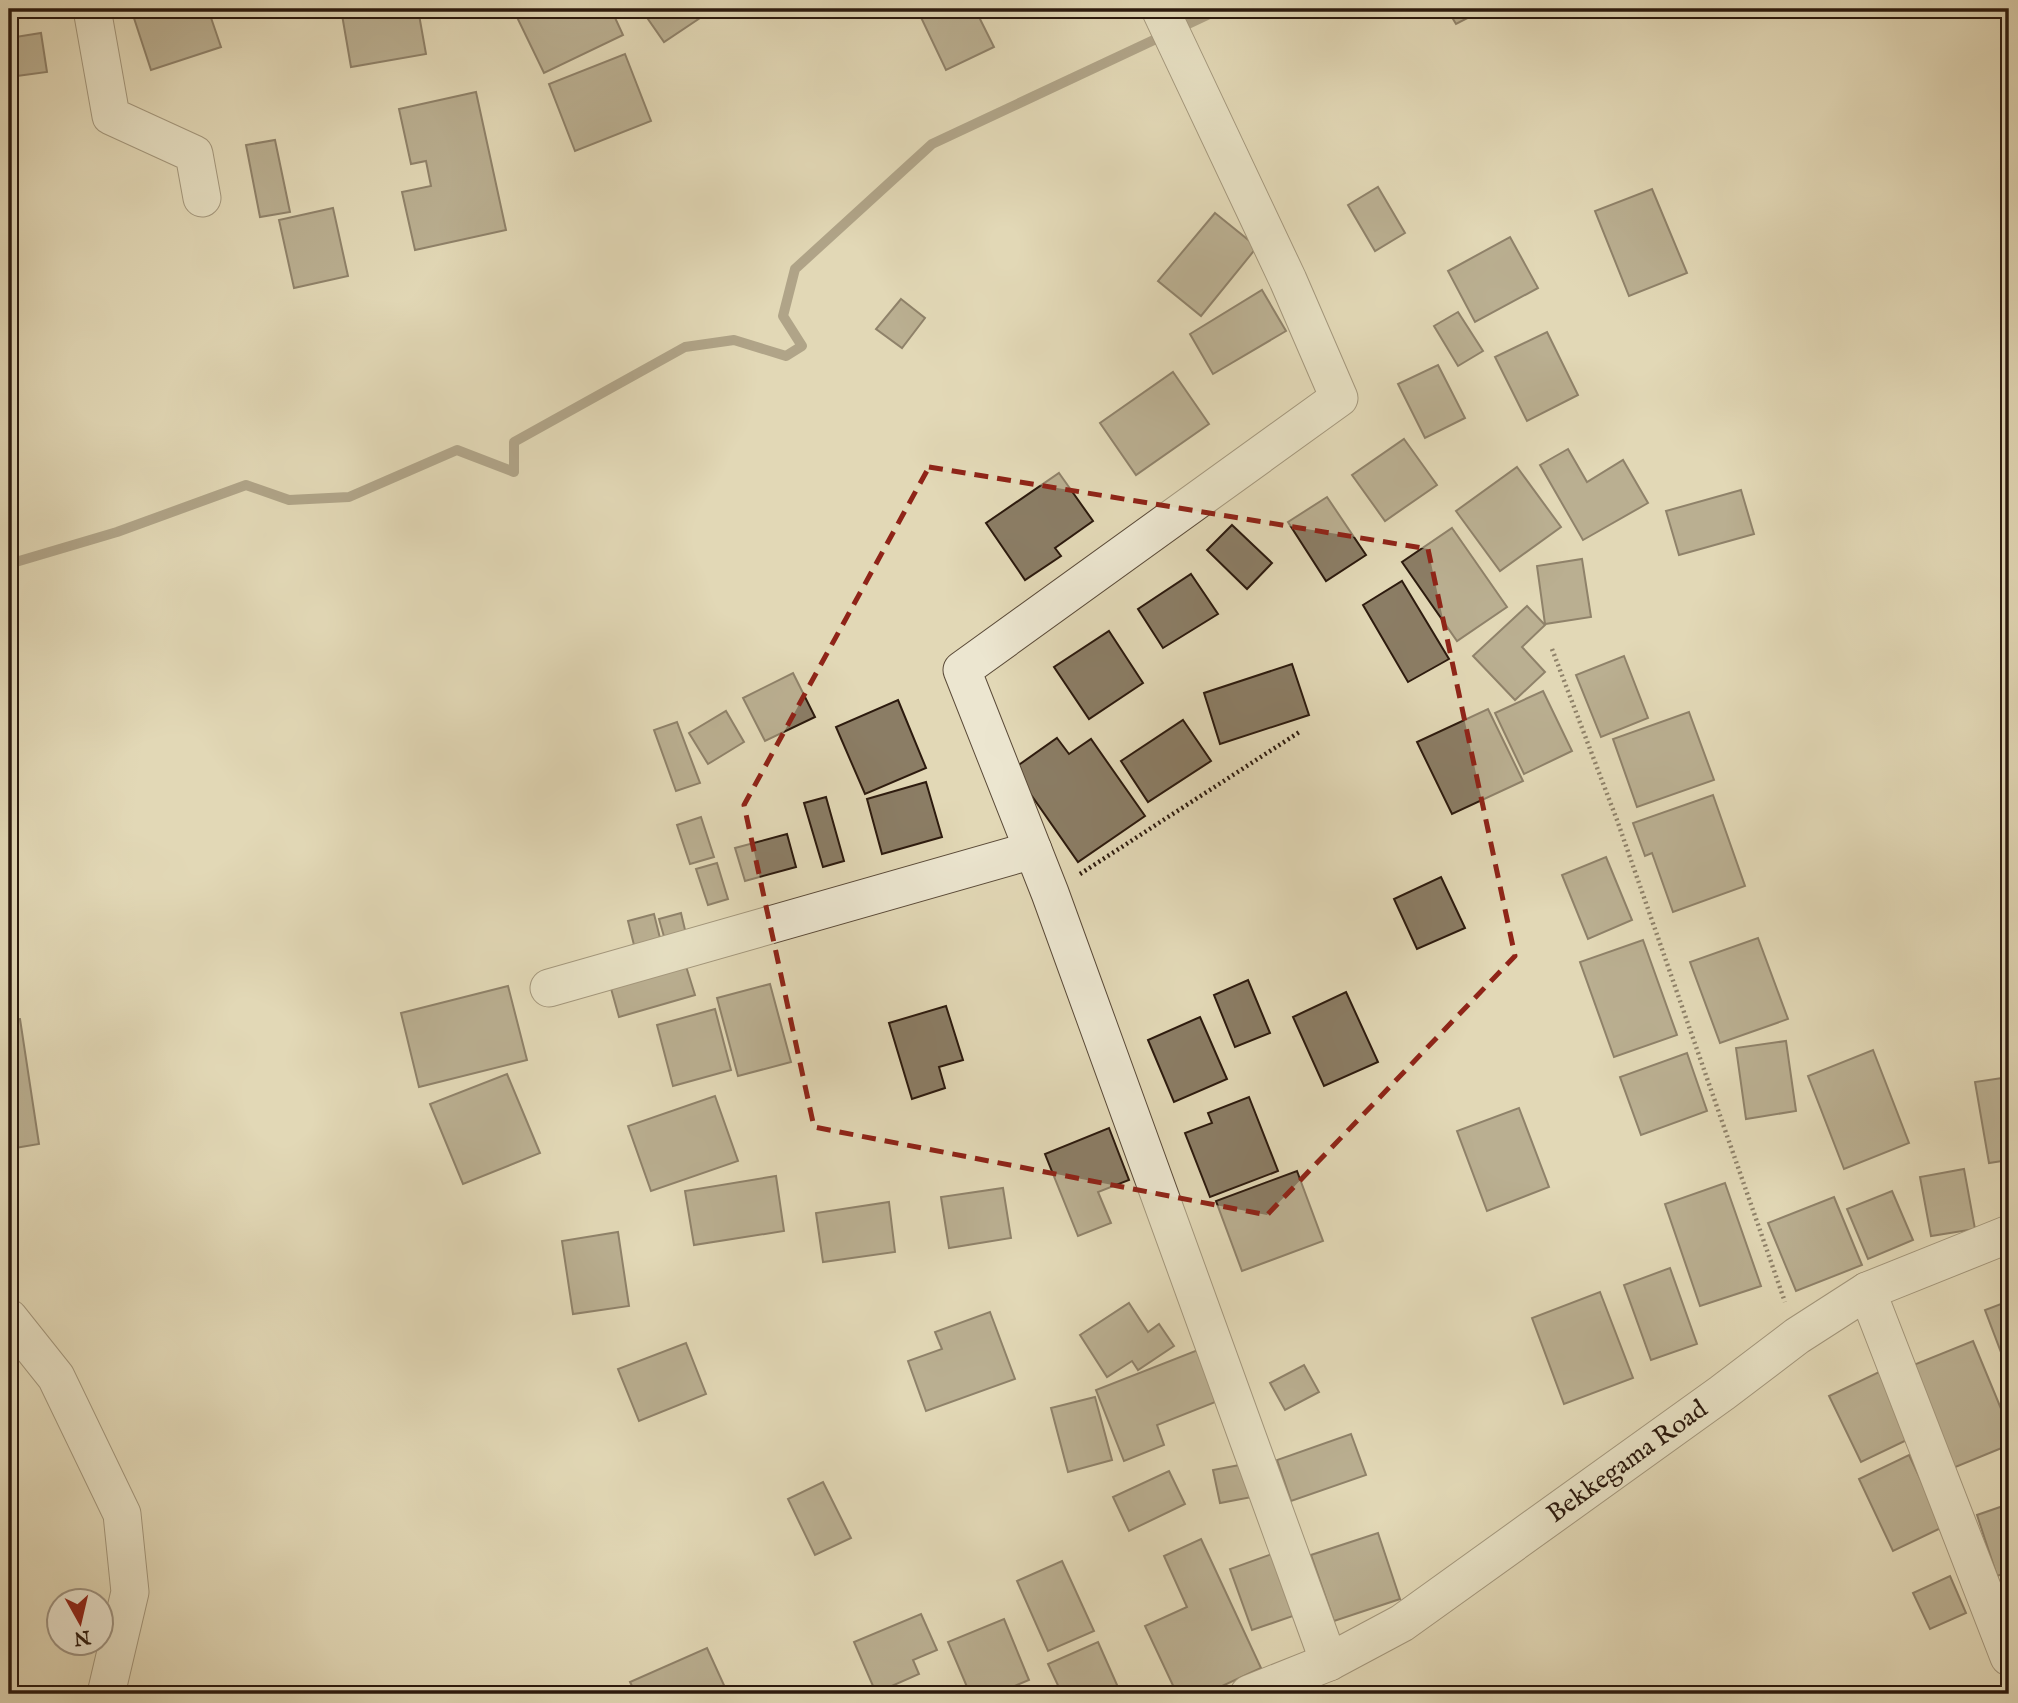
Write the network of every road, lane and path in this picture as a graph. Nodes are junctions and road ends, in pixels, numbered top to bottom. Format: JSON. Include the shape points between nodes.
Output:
{"nodes":[{"id":1,"x":92,"y":9,"type":"edge"},
{"id":2,"x":1160,"y":9,"type":"edge"},
{"id":3,"x":202,"y":198,"type":"dead end"},
{"id":4,"x":1552,"y":649,"type":"dead end"},
{"id":5,"x":1301,"y":731,"type":"dead end"},
{"id":6,"x":1033,"y":850,"type":"junction"},
{"id":7,"x":1050,"y":894,"type":"junction"},
{"id":8,"x":549,"y":988,"type":"dead end"},
{"id":9,"x":2009,"y":1234,"type":"edge"},
{"id":10,"x":1867,"y":1291,"type":"junction"},
{"id":11,"x":9,"y":1318,"type":"edge"},
{"id":12,"x":1797,"y":1336,"type":"junction"},
{"id":13,"x":2009,"y":1657,"type":"edge"},
{"id":14,"x":1329,"y":1662,"type":"junction"},
{"id":15,"x":106,"y":1694,"type":"edge"},
{"id":16,"x":1248,"y":1694,"type":"edge"}],
"edges":[{"from":1,"to":3,"type":"street","via":[[111,116],[194,154]]},
{"from":2,"to":6,"type":"street","via":[[1339,398],[962,670]]},
{"from":4,"to":12,"type":"path","via":[[1617,820]]},
{"from":5,"to":7,"type":"path"},
{"from":6,"to":7,"type":"street"},
{"from":6,"to":8,"type":"street"},
{"from":7,"to":14,"type":"street"},
{"from":9,"to":10,"type":"street","name":"Bekkegama Road"},
{"from":10,"to":12,"type":"street","name":"Bekkegama Road"},
{"from":10,"to":13,"type":"street"},
{"from":11,"to":15,"type":"street","via":[[56,1377],[122,1514],[130,1592]]},
{"from":12,"to":14,"type":"street","name":"Bekkegama Road","via":[[1402,1623]]},
{"from":14,"to":16,"type":"street","name":"Bekkegama Road"}]}
